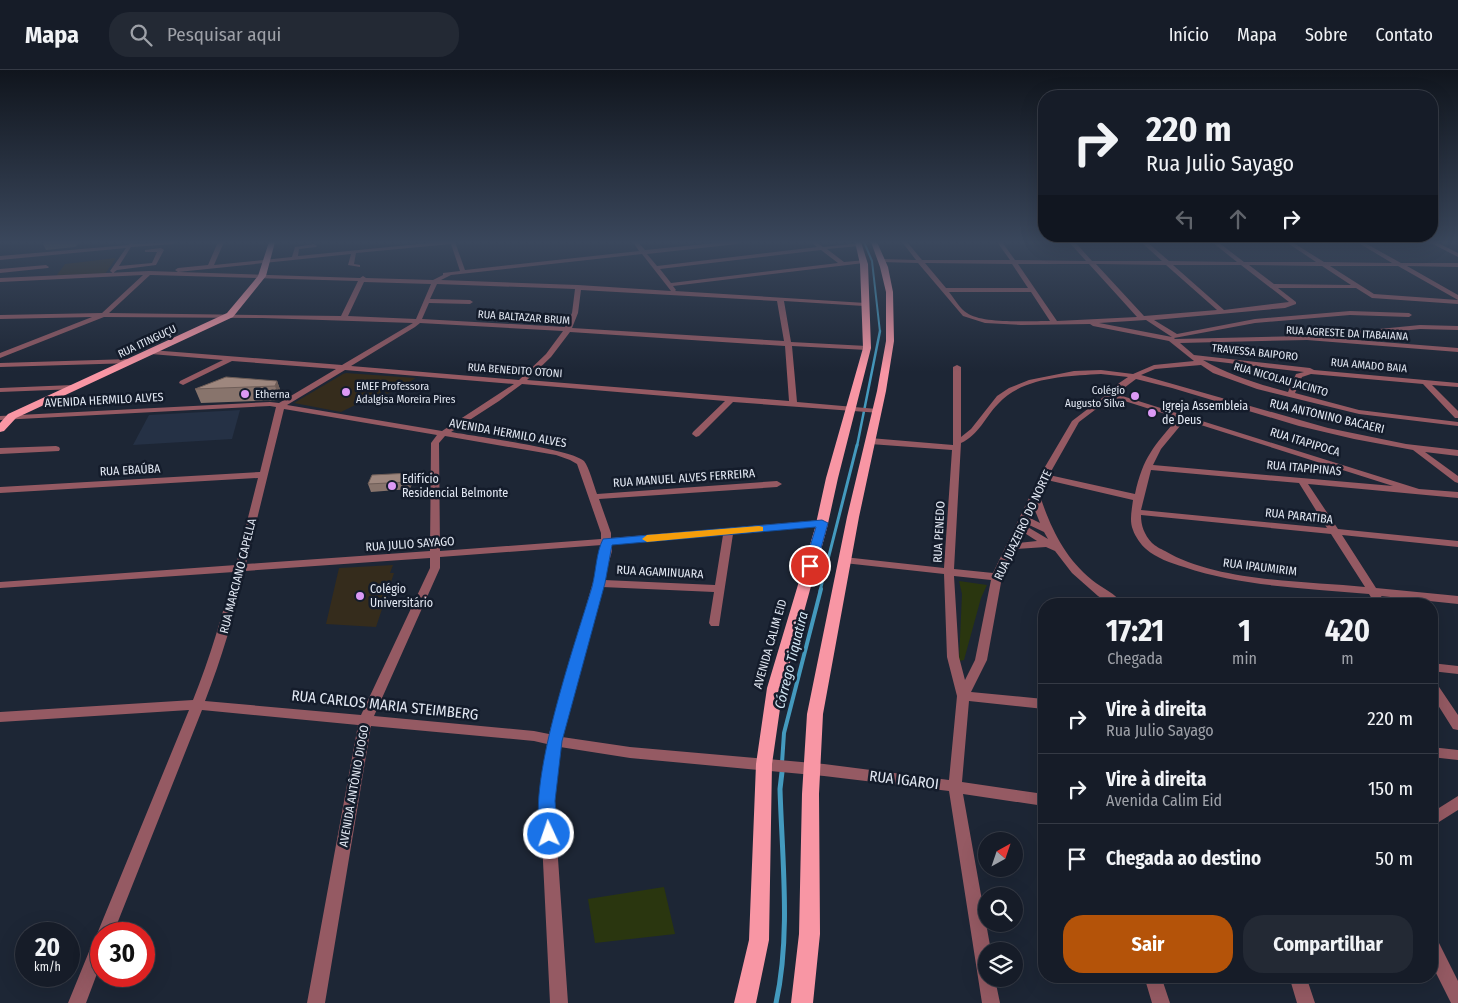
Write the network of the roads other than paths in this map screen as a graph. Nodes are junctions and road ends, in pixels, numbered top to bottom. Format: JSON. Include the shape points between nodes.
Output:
{"nodes":[{"id":1,"x":670,"y":285,"type":"edge"},
{"id":2,"x":136,"y":286,"type":"edge"},
{"id":3,"x":254,"y":286,"type":"edge"},
{"id":4,"x":359,"y":286,"type":"edge"},
{"id":5,"x":433,"y":286,"type":"edge"},
{"id":6,"x":543,"y":286,"type":"edge"},
{"id":7,"x":864,"y":286,"type":"edge"},
{"id":8,"x":887,"y":286,"type":"edge"},
{"id":9,"x":940,"y":286,"type":"edge"},
{"id":10,"x":1031,"y":286,"type":"edge"},
{"id":11,"x":1114,"y":286,"type":"edge"},
{"id":12,"x":1194,"y":286,"type":"edge"},
{"id":13,"x":1274,"y":286,"type":"joint"},
{"id":14,"x":1437,"y":286,"type":"edge"},
{"id":15,"x":578,"y":287,"type":"junction"},
{"id":16,"x":1356,"y":287,"type":"joint"},
{"id":17,"x":944,"y":290,"type":"junction"},
{"id":18,"x":1034,"y":290,"type":"junction"},
{"id":19,"x":675,"y":293,"type":"junction"},
{"id":20,"x":1458,"y":298,"type":"edge"},
{"id":21,"x":780,"y":299,"type":"junction"},
{"id":22,"x":426,"y":301,"type":"junction"},
{"id":23,"x":470,"y":302,"type":"dead end"},
{"id":24,"x":1458,"y":302,"type":"edge"},
{"id":25,"x":864,"y":304,"type":"junction"},
{"id":26,"x":1222,"y":311,"type":"junction"},
{"id":27,"x":104,"y":315,"type":"junction"},
{"id":28,"x":230,"y":315,"type":"junction"},
{"id":29,"x":1409,"y":315,"type":"dead end"},
{"id":30,"x":1143,"y":317,"type":"junction"},
{"id":31,"x":0,"y":318,"type":"edge"},
{"id":32,"x":343,"y":319,"type":"junction"},
{"id":33,"x":418,"y":321,"type":"junction"},
{"id":34,"x":1079,"y":322,"type":"junction"},
{"id":35,"x":1055,"y":323,"type":"junction"},
{"id":36,"x":1458,"y":328,"type":"edge"},
{"id":37,"x":568,"y":330,"type":"junction"},
{"id":38,"x":1307,"y":338,"type":"junction"},
{"id":39,"x":1174,"y":339,"type":"junction"},
{"id":40,"x":788,"y":344,"type":"junction"},
{"id":41,"x":867,"y":348,"type":"junction"},
{"id":42,"x":1458,"y":350,"type":"edge"},
{"id":43,"x":151,"y":352,"type":"junction"},
{"id":44,"x":0,"y":356,"type":"edge"},
{"id":45,"x":1192,"y":356,"type":"junction"},
{"id":46,"x":231,"y":358,"type":"junction"},
{"id":47,"x":130,"y":361,"type":"junction"},
{"id":48,"x":1200,"y":363,"type":"junction"},
{"id":49,"x":0,"y":364,"type":"edge"},
{"id":50,"x":957,"y":368,"type":"dead end"},
{"id":51,"x":342,"y":369,"type":"junction"},
{"id":52,"x":1316,"y":372,"type":"junction"},
{"id":53,"x":1136,"y":375,"type":"junction"},
{"id":54,"x":1424,"y":381,"type":"junction"},
{"id":55,"x":522,"y":382,"type":"junction"},
{"id":56,"x":183,"y":383,"type":"dead end"},
{"id":57,"x":1458,"y":385,"type":"edge"},
{"id":58,"x":73,"y":387,"type":"junction"},
{"id":59,"x":0,"y":390,"type":"edge"},
{"id":60,"x":1109,"y":394,"type":"junction"},
{"id":61,"x":1290,"y":395,"type":"junction"},
{"id":62,"x":731,"y":399,"type":"junction"},
{"id":63,"x":793,"y":404,"type":"junction"},
{"id":64,"x":281,"y":405,"type":"junction"},
{"id":65,"x":856,"y":409,"type":"junction"},
{"id":66,"x":874,"y":410,"type":"junction"},
{"id":67,"x":1458,"y":416,"type":"edge"},
{"id":68,"x":1183,"y":417,"type":"junction"},
{"id":69,"x":5,"y":418,"type":"edge"},
{"id":70,"x":1458,"y":424,"type":"edge"},
{"id":71,"x":0,"y":429,"type":"edge"},
{"id":72,"x":441,"y":434,"type":"junction"},
{"id":73,"x":696,"y":434,"type":"dead end"},
{"id":74,"x":870,"y":440,"type":"junction"},
{"id":75,"x":956,"y":445,"type":"junction"},
{"id":76,"x":56,"y":449,"type":"dead end"},
{"id":77,"x":1417,"y":449,"type":"junction"},
{"id":78,"x":0,"y":451,"type":"edge"},
{"id":79,"x":1458,"y":454,"type":"edge"},
{"id":80,"x":1148,"y":467,"type":"junction"},
{"id":81,"x":1351,"y":470,"type":"junction"},
{"id":82,"x":262,"y":475,"type":"junction"},
{"id":83,"x":1045,"y":477,"type":"junction"},
{"id":84,"x":1301,"y":480,"type":"junction"},
{"id":85,"x":1458,"y":480,"type":"edge"},
{"id":86,"x":777,"y":484,"type":"dead end"},
{"id":87,"x":1359,"y":486,"type":"junction"},
{"id":88,"x":0,"y":490,"type":"edge"},
{"id":89,"x":1417,"y":491,"type":"junction"},
{"id":90,"x":1458,"y":495,"type":"edge"},
{"id":91,"x":1036,"y":496,"type":"junction"},
{"id":92,"x":593,"y":497,"type":"junction"},
{"id":93,"x":1138,"y":498,"type":"junction"},
{"id":94,"x":1137,"y":512,"type":"junction"},
{"id":95,"x":822,"y":523,"type":"junction"},
{"id":96,"x":1022,"y":523,"type":"junction"},
{"id":97,"x":1046,"y":529,"type":"junction"},
{"id":98,"x":728,"y":532,"type":"junction"},
{"id":99,"x":1332,"y":532,"type":"junction"},
{"id":100,"x":607,"y":542,"type":"junction"},
{"id":101,"x":1458,"y":544,"type":"edge"},
{"id":102,"x":1011,"y":546,"type":"junction"},
{"id":103,"x":1053,"y":547,"type":"junction"},
{"id":104,"x":436,"y":554,"type":"junction"},
{"id":105,"x":844,"y":560,"type":"junction"},
{"id":106,"x":241,"y":568,"type":"junction"},
{"id":107,"x":949,"y":572,"type":"junction"},
{"id":108,"x":996,"y":578,"type":"junction"},
{"id":109,"x":599,"y":583,"type":"junction"},
{"id":110,"x":0,"y":585,"type":"edge"},
{"id":111,"x":720,"y":588,"type":"junction"},
{"id":112,"x":1373,"y":591,"type":"junction"},
{"id":113,"x":1100,"y":598,"type":"edge"},
{"id":114,"x":1377,"y":598,"type":"edge"},
{"id":115,"x":1458,"y":600,"type":"edge"},
{"id":116,"x":715,"y":623,"type":"dead end"},
{"id":117,"x":1438,"y":668,"type":"edge"},
{"id":118,"x":1458,"y":670,"type":"edge"},
{"id":119,"x":1438,"y":695,"type":"edge"},
{"id":120,"x":963,"y":696,"type":"junction"},
{"id":121,"x":1038,"y":703,"type":"edge"},
{"id":122,"x":196,"y":704,"type":"junction"},
{"id":123,"x":0,"y":717,"type":"edge"},
{"id":124,"x":366,"y":719,"type":"junction"},
{"id":125,"x":1458,"y":725,"type":"edge"},
{"id":126,"x":554,"y":741,"type":"junction"},
{"id":127,"x":1438,"y":753,"type":"edge"},
{"id":128,"x":1458,"y":755,"type":"edge"},
{"id":129,"x":769,"y":765,"type":"junction"},
{"id":130,"x":811,"y":768,"type":"junction"},
{"id":131,"x":956,"y":786,"type":"junction"},
{"id":132,"x":1038,"y":799,"type":"edge"},
{"id":133,"x":1458,"y":802,"type":"edge"},
{"id":134,"x":1438,"y":816,"type":"edge"},
{"id":135,"x":110,"y":922,"type":"edge"},
{"id":136,"x":981,"y":942,"type":"edge"},
{"id":137,"x":1438,"y":959,"type":"edge"},
{"id":138,"x":90,"y":970,"type":"edge"},
{"id":139,"x":1154,"y":983,"type":"edge"},
{"id":140,"x":1299,"y":983,"type":"edge"},
{"id":141,"x":988,"y":987,"type":"edge"},
{"id":142,"x":1458,"y":999,"type":"edge"},
{"id":143,"x":77,"y":1003,"type":"edge"},
{"id":144,"x":316,"y":1003,"type":"edge"},
{"id":145,"x":559,"y":1003,"type":"edge"},
{"id":146,"x":745,"y":1003,"type":"edge"},
{"id":147,"x":802,"y":1003,"type":"edge"},
{"id":148,"x":991,"y":1003,"type":"edge"},
{"id":149,"x":1161,"y":1003,"type":"edge"},
{"id":150,"x":1306,"y":1003,"type":"edge"}],
"edges":[{"from":1,"to":19,"type":"street"},
{"from":2,"to":27,"type":"street"},
{"from":3,"to":28,"type":"main road","name":"RUA ITINGUÇU"},
{"from":4,"to":32,"type":"street"},
{"from":5,"to":22,"type":"street"},
{"from":6,"to":15,"type":"street"},
{"from":7,"to":25,"type":"main road","name":"AVENIDA CALIM EID"},
{"from":8,"to":66,"type":"main road","via":[[892,343]]},
{"from":9,"to":17,"type":"street"},
{"from":10,"to":18,"type":"street"},
{"from":11,"to":30,"type":"street"},
{"from":12,"to":26,"type":"street"},
{"from":13,"to":16,"type":"street"},
{"from":13,"to":26,"type":"street","via":[[1293,304]]},
{"from":14,"to":20,"type":"street"},
{"from":15,"to":19,"type":"street"},
{"from":15,"to":37,"type":"street","via":[[573,320]]},
{"from":16,"to":24,"type":"street","via":[[1380,298]]},
{"from":17,"to":18,"type":"street"},
{"from":17,"to":35,"type":"street","via":[[972,319]]},
{"from":18,"to":35,"type":"street"},
{"from":19,"to":21,"type":"street"},
{"from":21,"to":25,"type":"street"},
{"from":21,"to":40,"type":"street"},
{"from":22,"to":23,"type":"street"},
{"from":22,"to":33,"type":"street"},
{"from":25,"to":41,"type":"main road","name":"AVENIDA CALIM EID"},
{"from":26,"to":30,"type":"street"},
{"from":27,"to":28,"type":"street","name":"RUA BALTAZAR BRUM"},
{"from":27,"to":31,"type":"street","name":"RUA BALTAZAR BRUM"},
{"from":27,"to":44,"type":"street"},
{"from":28,"to":32,"type":"street","name":"RUA BALTAZAR BRUM"},
{"from":28,"to":43,"type":"main road","name":"RUA ITINGUÇU"},
{"from":29,"to":39,"type":"street","via":[[1344,314],[1256,321]]},
{"from":30,"to":34,"type":"street"},
{"from":30,"to":39,"type":"street"},
{"from":32,"to":33,"type":"street","name":"RUA BALTAZAR BRUM"},
{"from":33,"to":37,"type":"street","name":"RUA BALTAZAR BRUM"},
{"from":33,"to":51,"type":"street"},
{"from":34,"to":35,"type":"street"},
{"from":34,"to":39,"type":"street","name":"RUA NICOLAU JACINTO"},
{"from":36,"to":38,"type":"street","via":[[1420,326]]},
{"from":37,"to":40,"type":"street","name":"RUA BALTAZAR BRUM"},
{"from":37,"to":55,"type":"street"},
{"from":38,"to":39,"type":"street","name":"RUA AGRESTE DA ITABAIANA"},
{"from":38,"to":42,"type":"street","name":"RUA AGRESTE DA ITABAIANA"},
{"from":39,"to":45,"type":"street","name":"RUA NICOLAU JACINTO"},
{"from":40,"to":41,"type":"street","name":"RUA BALTAZAR BRUM"},
{"from":40,"to":63,"type":"street"},
{"from":41,"to":65,"type":"main road","name":"AVENIDA CALIM EID"},
{"from":43,"to":46,"type":"street","name":"RUA BENEDITO OTONI"},
{"from":43,"to":47,"type":"main road","name":"RUA ITINGUÇU"},
{"from":45,"to":48,"type":"street","name":"RUA NICOLAU JACINTO"},
{"from":45,"to":52,"type":"street","name":"TRAVESSA BAIPORO"},
{"from":46,"to":51,"type":"street","name":"RUA BENEDITO OTONI"},
{"from":46,"to":56,"type":"street"},
{"from":47,"to":49,"type":"street"},
{"from":47,"to":58,"type":"main road","name":"RUA ITINGUÇU"},
{"from":48,"to":53,"type":"street","via":[[1154,367]]},
{"from":48,"to":61,"type":"street","name":"RUA NICOLAU JACINTO","via":[[1235,380]]},
{"from":50,"to":75,"type":"street","name":"RUA PENEDO"},
{"from":51,"to":55,"type":"street","name":"RUA BENEDITO OTONI"},
{"from":51,"to":64,"type":"street"},
{"from":52,"to":54,"type":"street","name":"RUA AMADO BAIA"},
{"from":52,"to":61,"type":"street","name":"RUA AMADO BAIA","via":[[1299,376]]},
{"from":53,"to":60,"type":"street","name":"RUA JUAZEIRO DO NORTE"},
{"from":53,"to":75,"type":"street","name":"RUA ANTONINO BACAERI","via":[[1120,372],[1068,373],[1022,385],[1001,396],[970,436]]},
{"from":53,"to":77,"type":"street","name":"RUA ANTONINO BACAERI","via":[[1293,422]]},
{"from":54,"to":57,"type":"street","name":"RUA AMADO BAIA"},
{"from":54,"to":67,"type":"street"},
{"from":55,"to":62,"type":"street","name":"RUA BENEDITO OTONI"},
{"from":55,"to":72,"type":"street"},
{"from":58,"to":59,"type":"street"},
{"from":58,"to":69,"type":"main road","name":"RUA ITINGUÇU"},
{"from":60,"to":68,"type":"street","name":"RUA ITAPIPOCA"},
{"from":60,"to":83,"type":"street","name":"RUA JUAZEIRO DO NORTE","via":[[1076,421]]},
{"from":61,"to":70,"type":"street","name":"RUA NICOLAU JACINTO","via":[[1381,416]]},
{"from":62,"to":63,"type":"street","name":"RUA BENEDITO OTONI"},
{"from":62,"to":73,"type":"street"},
{"from":63,"to":65,"type":"street","name":"RUA BENEDITO OTONI"},
{"from":64,"to":69,"type":"street","name":"AVENIDA HERMILO ALVES"},
{"from":64,"to":72,"type":"street","name":"AVENIDA HERMILO ALVES"},
{"from":64,"to":82,"type":"street","name":"RUA MARCIANO CAPELLA"},
{"from":65,"to":66,"type":"street","name":"RUA BENEDITO OTONI"},
{"from":65,"to":95,"type":"main road","name":"AVENIDA CALIM EID","via":[[832,478]]},
{"from":66,"to":74,"type":"main road"},
{"from":68,"to":80,"type":"street","name":"RUA IPAUMIRIM","via":[[1154,452]]},
{"from":68,"to":81,"type":"street","name":"RUA ITAPIPOCA"},
{"from":69,"to":71,"type":"main road","name":"RUA ITINGUÇU"},
{"from":72,"to":92,"type":"street","name":"AVENIDA HERMILO ALVES","via":[[574,458],[582,465]]},
{"from":72,"to":104,"type":"street","name":"AVENIDA ANTÔNIO DIOGO","via":[[435,443]]},
{"from":74,"to":75,"type":"street"},
{"from":74,"to":105,"type":"main road"},
{"from":75,"to":107,"type":"street","name":"RUA PENEDO"},
{"from":76,"to":78,"type":"street"},
{"from":77,"to":79,"type":"street","name":"RUA ANTONINO BACAERI"},
{"from":77,"to":85,"type":"street"},
{"from":80,"to":84,"type":"street","name":"RUA ITAPIPINAS"},
{"from":80,"to":93,"type":"street","name":"RUA IPAUMIRIM"},
{"from":81,"to":87,"type":"street","name":"RUA ITAPIPOCA"},
{"from":81,"to":89,"type":"street","name":"RUA ITAPIPOCA"},
{"from":82,"to":88,"type":"street","name":"RUA EBAÚBA"},
{"from":82,"to":106,"type":"street","name":"RUA MARCIANO CAPELLA"},
{"from":83,"to":91,"type":"street","name":"RUA JUAZEIRO DO NORTE"},
{"from":83,"to":93,"type":"street"},
{"from":84,"to":87,"type":"street","name":"RUA ITAPIPINAS"},
{"from":84,"to":99,"type":"street"},
{"from":86,"to":92,"type":"street","name":"RUA MANUEL ALVES FERREIRA"},
{"from":87,"to":89,"type":"street","name":"RUA ITAPIPINAS"},
{"from":89,"to":90,"type":"street","name":"RUA ITAPIPINAS"},
{"from":91,"to":96,"type":"street","name":"RUA JUAZEIRO DO NORTE"},
{"from":91,"to":97,"type":"street"},
{"from":92,"to":100,"type":"street","name":"AVENIDA HERMILO ALVES"},
{"from":93,"to":94,"type":"street","name":"RUA IPAUMIRIM"},
{"from":94,"to":99,"type":"street","name":"RUA PARATIBA"},
{"from":94,"to":112,"type":"street","name":"RUA IPAUMIRIM","via":[[1137,529],[1144,540],[1166,556],[1192,567],[1238,578]]},
{"from":95,"to":98,"type":"street","name":"RUA JULIO SAYAGO"},
{"from":95,"to":129,"type":"main road","name":"AVENIDA CALIM EID","via":[[774,688]]},
{"from":96,"to":97,"type":"street"},
{"from":96,"to":102,"type":"street","name":"RUA JUAZEIRO DO NORTE"},
{"from":96,"to":103,"type":"street"},
{"from":97,"to":103,"type":"street"},
{"from":98,"to":100,"type":"street","name":"RUA JULIO SAYAGO"},
{"from":98,"to":111,"type":"street"},
{"from":99,"to":101,"type":"street","name":"RUA PARATIBA"},
{"from":99,"to":112,"type":"street"},
{"from":100,"to":104,"type":"street","name":"RUA JULIO SAYAGO"},
{"from":100,"to":109,"type":"street","name":"AVENIDA HERMILO ALVES"},
{"from":102,"to":103,"type":"street"},
{"from":102,"to":108,"type":"street","name":"RUA JUAZEIRO DO NORTE"},
{"from":103,"to":113,"type":"street"},
{"from":104,"to":106,"type":"street","name":"RUA JULIO SAYAGO"},
{"from":104,"to":124,"type":"street","name":"AVENIDA ANTÔNIO DIOGO","via":[[436,568]]},
{"from":105,"to":107,"type":"street"},
{"from":105,"to":130,"type":"main road","via":[[814,723]]},
{"from":106,"to":110,"type":"street","name":"RUA JULIO SAYAGO"},
{"from":106,"to":122,"type":"street","name":"RUA MARCIANO CAPELLA","via":[[224,632]]},
{"from":107,"to":108,"type":"street"},
{"from":107,"to":120,"type":"street","name":"RUA PENEDO","via":[[953,657]]},
{"from":108,"to":120,"type":"street","name":"RUA JUAZEIRO DO NORTE","via":[[981,660]]},
{"from":109,"to":111,"type":"street","name":"RUA AGAMINUARA"},
{"from":109,"to":126,"type":"street","name":"AVENIDA HERMILO ALVES"},
{"from":111,"to":116,"type":"street"},
{"from":112,"to":114,"type":"street"},
{"from":112,"to":115,"type":"street","name":"RUA IPAUMIRIM"},
{"from":117,"to":118,"type":"street"},
{"from":119,"to":125,"type":"street"},
{"from":120,"to":121,"type":"street"},
{"from":120,"to":131,"type":"street","name":"RUA JUAZEIRO DO NORTE"},
{"from":122,"to":123,"type":"street","name":"RUA CARLOS MARIA STEIMBERG"},
{"from":122,"to":124,"type":"street","name":"RUA CARLOS MARIA STEIMBERG"},
{"from":122,"to":135,"type":"street","name":"RUA MARCIANO CAPELLA"},
{"from":124,"to":126,"type":"street","name":"RUA CARLOS MARIA STEIMBERG","via":[[534,736]]},
{"from":124,"to":144,"type":"street","name":"AVENIDA ANTÔNIO DIOGO"},
{"from":126,"to":129,"type":"street","name":"RUA CARLOS MARIA STEIMBERG","via":[[574,746]]},
{"from":126,"to":145,"type":"street","name":"AVENIDA HERMILO ALVES","via":[[547,801]]},
{"from":127,"to":128,"type":"street"},
{"from":129,"to":130,"type":"street","name":"RUA IGAROI"},
{"from":129,"to":146,"type":"main road","name":"AVENIDA CALIM EID","via":[[758,940]]},
{"from":130,"to":131,"type":"street","name":"RUA IGAROI"},
{"from":130,"to":147,"type":"main road","via":[[811,921]]},
{"from":131,"to":132,"type":"street","name":"RUA IGAROI"},
{"from":131,"to":136,"type":"street","name":"RUA JUAZEIRO DO NORTE"},
{"from":133,"to":134,"type":"street"},
{"from":137,"to":142,"type":"street"},
{"from":138,"to":143,"type":"street"},
{"from":139,"to":149,"type":"street"},
{"from":140,"to":150,"type":"street"},
{"from":141,"to":148,"type":"street"}]}
